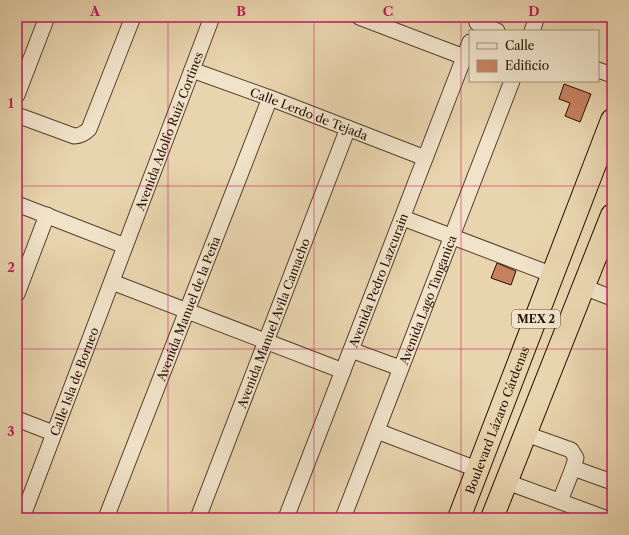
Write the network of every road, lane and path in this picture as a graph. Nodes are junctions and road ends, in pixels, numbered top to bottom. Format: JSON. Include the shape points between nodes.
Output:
{"nodes":[{"id":1,"x":47,"y":17,"type":"edge"},
{"id":2,"x":133,"y":17,"type":"edge"},
{"id":3,"x":212,"y":17,"type":"edge"},
{"id":4,"x":359,"y":17,"type":"edge"},
{"id":5,"x":537,"y":17,"type":"edge"},
{"id":6,"x":389,"y":22,"type":"edge"},
{"id":7,"x":477,"y":24,"type":"edge"},
{"id":8,"x":494,"y":30,"type":"edge"},
{"id":9,"x":532,"y":30,"type":"edge"},
{"id":10,"x":469,"y":44,"type":"edge"},
{"id":11,"x":464,"y":57,"type":"junction"},
{"id":12,"x":192,"y":70,"type":"junction"},
{"id":13,"x":599,"y":70,"type":"edge"},
{"id":14,"x":612,"y":75,"type":"edge"},
{"id":15,"x":512,"y":82,"type":"edge"},
{"id":16,"x":17,"y":96,"type":"edge"},
{"id":17,"x":270,"y":98,"type":"junction"},
{"id":18,"x":17,"y":115,"type":"edge"},
{"id":19,"x":612,"y":121,"type":"edge"},
{"id":20,"x":348,"y":128,"type":"junction"},
{"id":21,"x":425,"y":158,"type":"junction"},
{"id":22,"x":17,"y":204,"type":"edge"},
{"id":23,"x":46,"y":215,"type":"junction"},
{"id":24,"x":612,"y":215,"type":"edge"},
{"id":25,"x":403,"y":218,"type":"junction"},
{"id":26,"x":451,"y":236,"type":"junction"},
{"id":27,"x":125,"y":246,"type":"junction"},
{"id":28,"x":553,"y":275,"type":"junction"},
{"id":29,"x":112,"y":282,"type":"junction"},
{"id":30,"x":584,"y":287,"type":"junction"},
{"id":31,"x":17,"y":294,"type":"edge"},
{"id":32,"x":612,"y":298,"type":"edge"},
{"id":33,"x":188,"y":311,"type":"junction"},
{"id":34,"x":266,"y":342,"type":"junction"},
{"id":35,"x":351,"y":350,"type":"junction"},
{"id":36,"x":400,"y":368,"type":"junction"},
{"id":37,"x":343,"y":371,"type":"junction"},
{"id":38,"x":17,"y":419,"type":"edge"},
{"id":39,"x":377,"y":431,"type":"junction"},
{"id":40,"x":53,"y":434,"type":"junction"},
{"id":41,"x":526,"y":434,"type":"junction"},
{"id":42,"x":573,"y":468,"type":"junction"},
{"id":43,"x":479,"y":470,"type":"junction"},
{"id":44,"x":507,"y":482,"type":"junction"},
{"id":45,"x":612,"y":482,"type":"edge"},
{"id":46,"x":470,"y":491,"type":"junction"},
{"id":47,"x":560,"y":501,"type":"junction"},
{"id":48,"x":22,"y":518,"type":"edge"},
{"id":49,"x":106,"y":518,"type":"edge"},
{"id":50,"x":198,"y":518,"type":"edge"},
{"id":51,"x":286,"y":518,"type":"edge"},
{"id":52,"x":343,"y":518,"type":"edge"},
{"id":53,"x":459,"y":518,"type":"edge"},
{"id":54,"x":466,"y":518,"type":"edge"},
{"id":55,"x":492,"y":518,"type":"edge"},
{"id":56,"x":605,"y":518,"type":"edge"}],
"edges":[{"from":1,"to":16,"type":"street"},
{"from":2,"to":18,"type":"street","via":[[86,132],[74,136]]},
{"from":3,"to":12,"type":"street","name":"Avenida Adolfo Ruiz Cortines"},
{"from":4,"to":6,"type":"street"},
{"from":5,"to":9,"type":"street"},
{"from":6,"to":11,"type":"street"},
{"from":7,"to":8,"type":"street"},
{"from":10,"to":11,"type":"street","name":"Avenida Pedro Lazcurain"},
{"from":11,"to":21,"type":"street","name":"Avenida Pedro Lazcurain"},
{"from":12,"to":17,"type":"street","name":"Calle Lerdo de Tejada"},
{"from":12,"to":27,"type":"street","name":"Avenida Adolfo Ruiz Cortines"},
{"from":13,"to":14,"type":"street"},
{"from":15,"to":26,"type":"street","name":"Avenida Lago Tanganica"},
{"from":17,"to":20,"type":"street","name":"Calle Lerdo de Tejada"},
{"from":17,"to":33,"type":"street","name":"Avenida Manuel de la Peña"},
{"from":19,"to":28,"type":"highway","name":"Boulevard Lázaro Cárdenas","number":"MEX 2"},
{"from":20,"to":21,"type":"street","name":"Calle Lerdo de Tejada"},
{"from":20,"to":34,"type":"street","name":"Avenida Manuel Avila Camacho"},
{"from":21,"to":25,"type":"street","name":"Avenida Pedro Lazcurain"},
{"from":22,"to":23,"type":"street"},
{"from":23,"to":27,"type":"street"},
{"from":23,"to":31,"type":"street"},
{"from":24,"to":30,"type":"highway","number":"MEX 2"},
{"from":25,"to":26,"type":"street"},
{"from":25,"to":35,"type":"street","name":"Avenida Pedro Lazcurain"},
{"from":26,"to":28,"type":"street"},
{"from":26,"to":36,"type":"street","name":"Avenida Lago Tanganica"},
{"from":27,"to":29,"type":"street","name":"Calle Isla de Borneo"},
{"from":28,"to":43,"type":"highway","name":"Boulevard Lázaro Cárdenas","number":"MEX 2"},
{"from":29,"to":33,"type":"street"},
{"from":29,"to":40,"type":"street","name":"Calle Isla de Borneo"},
{"from":30,"to":32,"type":"street"},
{"from":30,"to":41,"type":"highway","number":"MEX 2"},
{"from":33,"to":34,"type":"street"},
{"from":33,"to":49,"type":"street","name":"Avenida Manuel de la Peña"},
{"from":34,"to":37,"type":"street"},
{"from":34,"to":50,"type":"street","name":"Avenida Manuel Avila Camacho"},
{"from":35,"to":36,"type":"street"},
{"from":35,"to":37,"type":"street","name":"Avenida Pedro Lazcurain"},
{"from":36,"to":39,"type":"street","name":"Avenida Lago Tanganica"},
{"from":37,"to":51,"type":"street","name":"Avenida Pedro Lazcurain"},
{"from":38,"to":40,"type":"street"},
{"from":39,"to":43,"type":"street"},
{"from":39,"to":52,"type":"street","name":"Avenida Lago Tanganica"},
{"from":40,"to":48,"type":"street","name":"Calle Isla de Borneo"},
{"from":41,"to":42,"type":"street","via":[[571,450],[576,458]]},
{"from":41,"to":44,"type":"highway","number":"MEX 2"},
{"from":42,"to":45,"type":"street"},
{"from":42,"to":47,"type":"street"},
{"from":43,"to":46,"type":"highway","name":"Boulevard Lázaro Cárdenas","number":"MEX 2"},
{"from":44,"to":47,"type":"street"},
{"from":44,"to":55,"type":"highway","number":"MEX 2"},
{"from":46,"to":53,"type":"highway","name":"Boulevard Lázaro Cárdenas","number":"MEX 2"},
{"from":46,"to":54,"type":"highway","via":[[470,506]]},
{"from":47,"to":56,"type":"street"}]}
